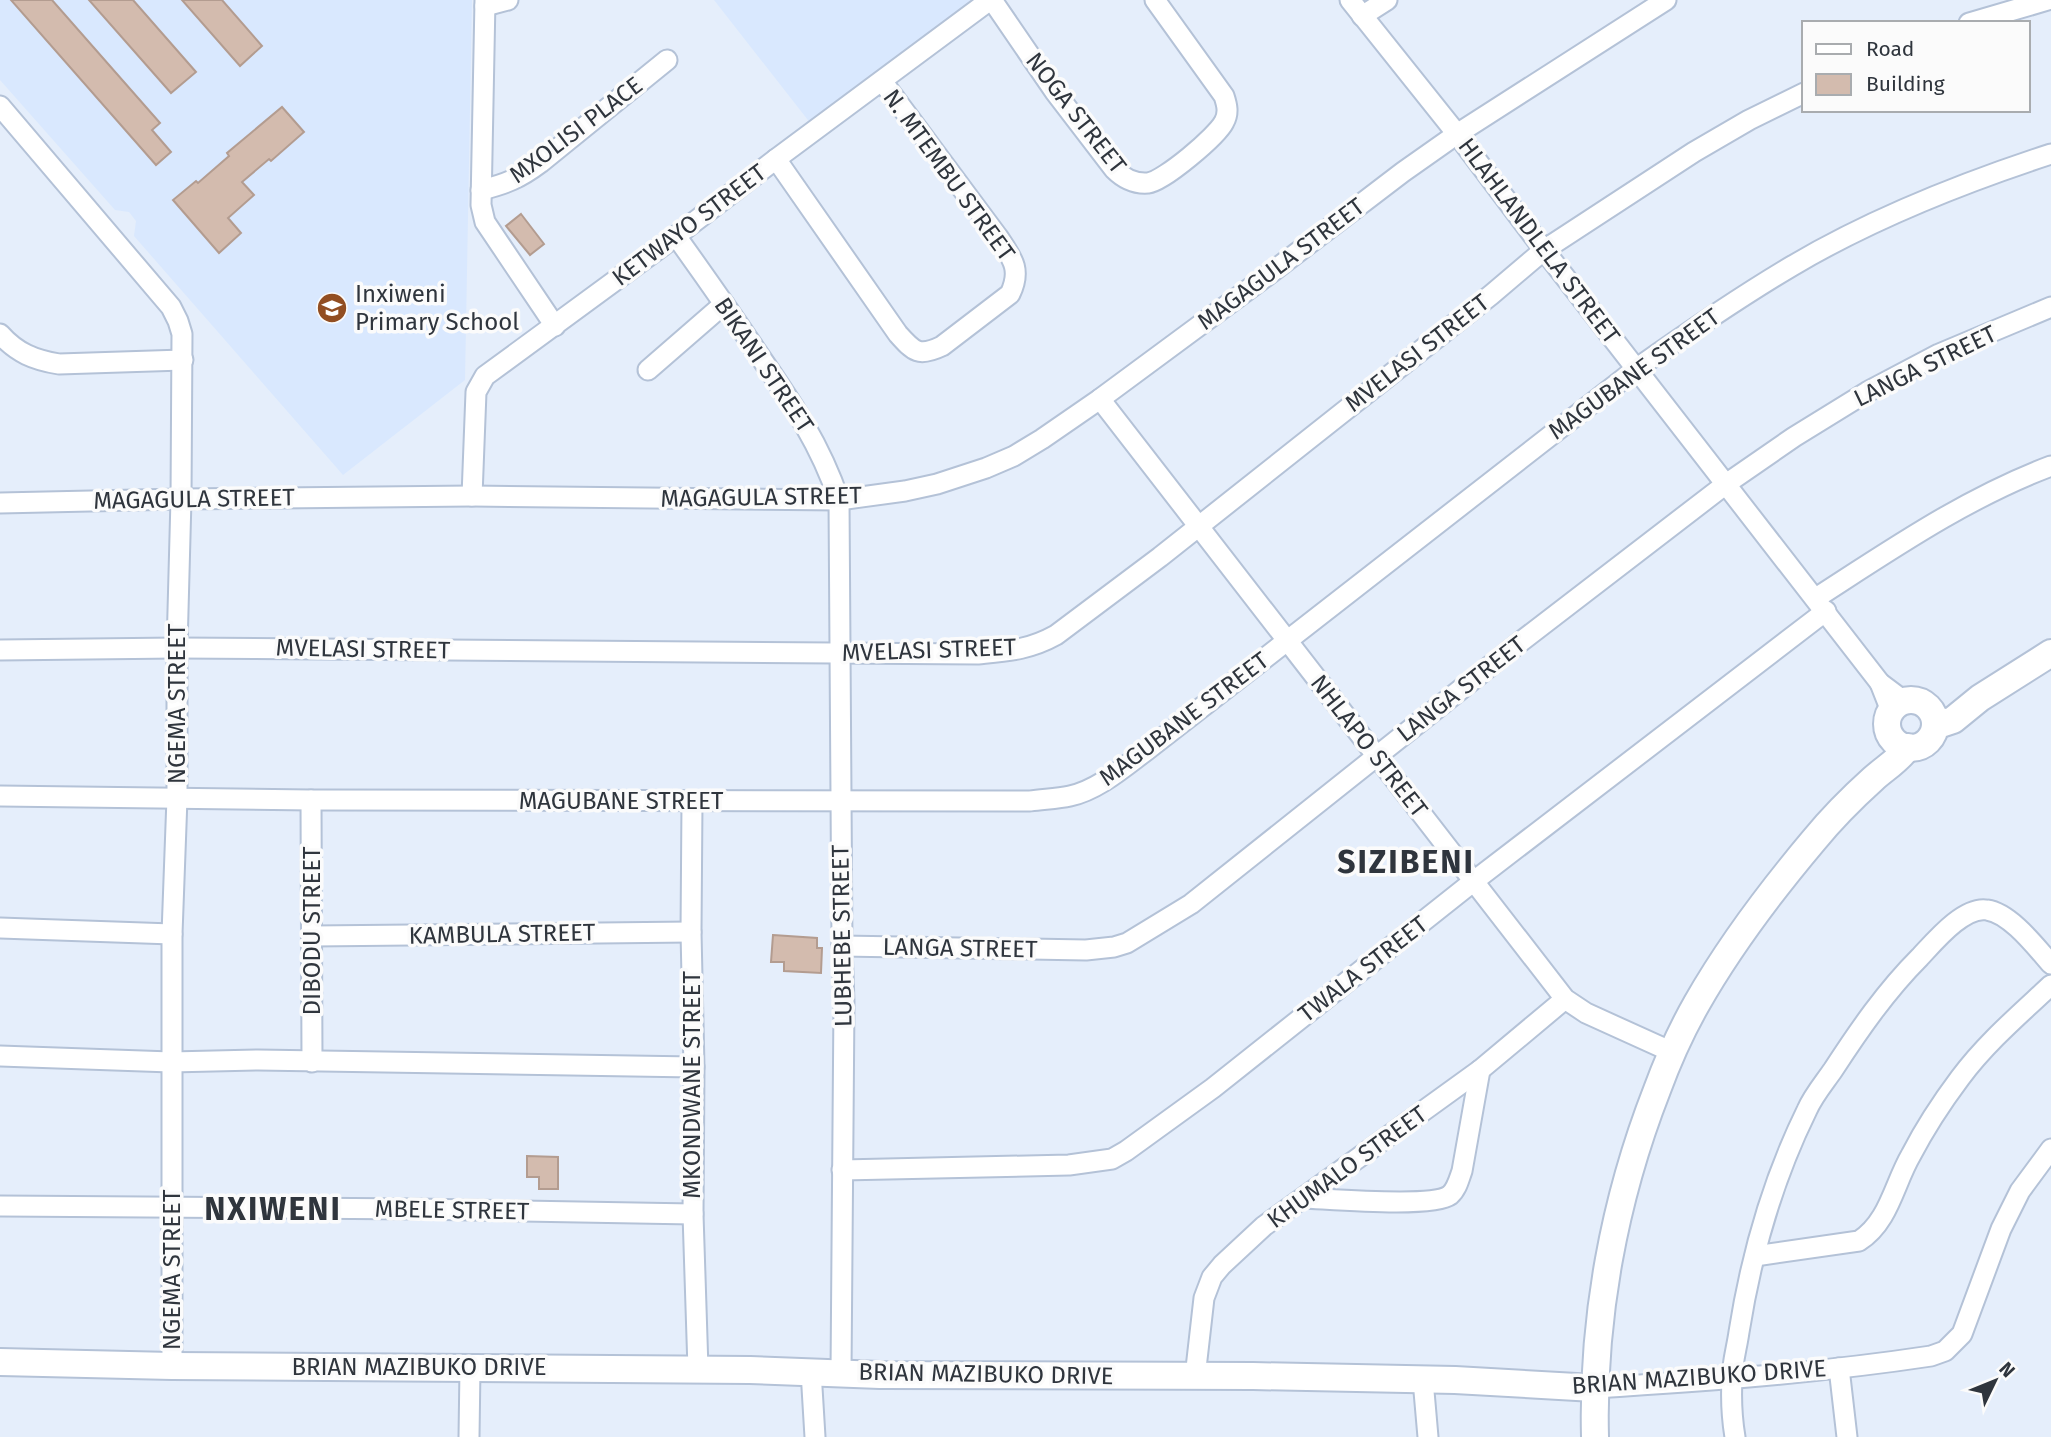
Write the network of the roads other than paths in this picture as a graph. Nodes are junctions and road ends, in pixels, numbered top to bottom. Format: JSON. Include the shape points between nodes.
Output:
{"nodes":[{"id":1,"x":508,"y":0,"type":"edge"},
{"id":2,"x":991,"y":0,"type":"edge"},
{"id":3,"x":1155,"y":0,"type":"edge"},
{"id":4,"x":1387,"y":0,"type":"edge"},
{"id":5,"x":1666,"y":0,"type":"edge"},
{"id":6,"x":2048,"y":0,"type":"edge"},
{"id":7,"x":485,"y":3,"type":"edge"},
{"id":8,"x":1356,"y":8,"type":"edge"},
{"id":9,"x":1976,"y":21,"type":"edge"},
{"id":10,"x":667,"y":60,"type":"dead end"},
{"id":11,"x":882,"y":81,"type":"junction"},
{"id":12,"x":1802,"y":94,"type":"edge"},
{"id":13,"x":0,"y":106,"type":"edge"},
{"id":14,"x":1457,"y":134,"type":"junction"},
{"id":15,"x":2051,"y":154,"type":"edge"},
{"id":16,"x":776,"y":159,"type":"junction"},
{"id":17,"x":481,"y":190,"type":"junction"},
{"id":18,"x":677,"y":236,"type":"junction"},
{"id":19,"x":1545,"y":250,"type":"junction"},
{"id":20,"x":724,"y":304,"type":"junction"},
{"id":21,"x":2051,"y":307,"type":"edge"},
{"id":22,"x":555,"y":326,"type":"junction"},
{"id":23,"x":0,"y":334,"type":"edge"},
{"id":24,"x":183,"y":360,"type":"junction"},
{"id":25,"x":1636,"y":369,"type":"junction"},
{"id":26,"x":648,"y":370,"type":"dead end"},
{"id":27,"x":1100,"y":399,"type":"junction"},
{"id":28,"x":2051,"y":466,"type":"edge"},
{"id":29,"x":1726,"y":484,"type":"junction"},
{"id":30,"x":472,"y":496,"type":"junction"},
{"id":31,"x":181,"y":499,"type":"junction"},
{"id":32,"x":839,"y":500,"type":"junction"},
{"id":33,"x":0,"y":503,"type":"edge"},
{"id":34,"x":1199,"y":526,"type":"junction"},
{"id":35,"x":1821,"y":605,"type":"junction"},
{"id":36,"x":1288,"y":642,"type":"junction"},
{"id":37,"x":177,"y":648,"type":"junction"},
{"id":38,"x":0,"y":650,"type":"edge"},
{"id":39,"x":839,"y":653,"type":"junction"},
{"id":40,"x":2051,"y":653,"type":"edge"},
{"id":41,"x":1909,"y":721,"type":"junction"},
{"id":42,"x":1377,"y":755,"type":"junction"},
{"id":43,"x":0,"y":796,"type":"edge"},
{"id":44,"x":177,"y":798,"type":"junction"},
{"id":45,"x":312,"y":800,"type":"junction"},
{"id":46,"x":840,"y":800,"type":"junction"},
{"id":47,"x":692,"y":802,"type":"junction"},
{"id":48,"x":1474,"y":881,"type":"junction"},
{"id":49,"x":0,"y":929,"type":"edge"},
{"id":50,"x":691,"y":932,"type":"junction"},
{"id":51,"x":173,"y":934,"type":"junction"},
{"id":52,"x":313,"y":936,"type":"junction"},
{"id":53,"x":842,"y":946,"type":"junction"},
{"id":54,"x":2051,"y":964,"type":"edge"},
{"id":55,"x":2051,"y":985,"type":"edge"},
{"id":56,"x":1565,"y":999,"type":"junction"},
{"id":57,"x":1672,"y":1052,"type":"junction"},
{"id":58,"x":0,"y":1056,"type":"edge"},
{"id":59,"x":171,"y":1062,"type":"junction"},
{"id":60,"x":312,"y":1062,"type":"junction"},
{"id":61,"x":694,"y":1067,"type":"junction"},
{"id":62,"x":1480,"y":1070,"type":"junction"},
{"id":63,"x":2051,"y":1149,"type":"edge"},
{"id":64,"x":842,"y":1170,"type":"junction"},
{"id":65,"x":1304,"y":1199,"type":"junction"},
{"id":66,"x":0,"y":1206,"type":"edge"},
{"id":67,"x":173,"y":1208,"type":"junction"},
{"id":68,"x":693,"y":1214,"type":"junction"},
{"id":69,"x":1755,"y":1256,"type":"junction"},
{"id":70,"x":0,"y":1362,"type":"edge"},
{"id":71,"x":172,"y":1366,"type":"junction"},
{"id":72,"x":470,"y":1368,"type":"junction"},
{"id":73,"x":1839,"y":1368,"type":"junction"},
{"id":74,"x":698,"y":1369,"type":"junction"},
{"id":75,"x":811,"y":1371,"type":"junction"},
{"id":76,"x":841,"y":1373,"type":"junction"},
{"id":77,"x":1195,"y":1377,"type":"junction"},
{"id":78,"x":1732,"y":1379,"type":"junction"},
{"id":79,"x":1423,"y":1380,"type":"junction"},
{"id":80,"x":1594,"y":1388,"type":"junction"},
{"id":81,"x":469,"y":1437,"type":"edge"},
{"id":82,"x":815,"y":1437,"type":"edge"},
{"id":83,"x":1428,"y":1437,"type":"edge"},
{"id":84,"x":1595,"y":1437,"type":"edge"},
{"id":85,"x":1735,"y":1437,"type":"edge"},
{"id":86,"x":1847,"y":1437,"type":"edge"}],
"edges":[{"from":1,"to":7,"type":"street"},
{"from":2,"to":3,"type":"street","name":"NOGA STREET","via":[[1114,169],[1139,183],[1160,179],[1211,138],[1227,112],[1224,96]]},
{"from":2,"to":11,"type":"street","name":"KETWAYO STREET"},
{"from":4,"to":8,"type":"street"},
{"from":5,"to":14,"type":"street","name":"MAGAGULA STREET"},
{"from":6,"to":9,"type":"street"},
{"from":7,"to":17,"type":"street"},
{"from":8,"to":14,"type":"street","name":"HLAHLANDLELA STREET"},
{"from":10,"to":17,"type":"street","name":"MXOLISI PLACE","via":[[541,163],[505,185]]},
{"from":11,"to":16,"type":"street","name":"KETWAYO STREET"},
{"from":11,"to":16,"type":"street","name":"N. MTEMBU STREET","via":[[998,237],[1017,272],[1010,294],[942,346],[920,352],[911,349]]},
{"from":12,"to":19,"type":"street","name":"MVELASI STREET","via":[[1694,152]]},
{"from":13,"to":24,"type":"street","name":"NGEMA STREET","via":[[171,307],[182,334]]},
{"from":14,"to":19,"type":"street","name":"HLAHLANDLELA STREET"},
{"from":14,"to":27,"type":"street","name":"MAGAGULA STREET"},
{"from":15,"to":25,"type":"street","name":"MAGUBANE STREET","via":[[1979,178],[1849,236],[1703,321]]},
{"from":16,"to":18,"type":"street","name":"KETWAYO STREET"},
{"from":17,"to":22,"type":"street","via":[[485,222]]},
{"from":18,"to":20,"type":"street","name":"BIKANI STREET"},
{"from":18,"to":22,"type":"street","name":"KETWAYO STREET"},
{"from":19,"to":25,"type":"street","name":"HLAHLANDLELA STREET"},
{"from":19,"to":34,"type":"street","name":"MVELASI STREET"},
{"from":20,"to":26,"type":"street"},
{"from":20,"to":32,"type":"street","name":"BIKANI STREET","via":[[795,408],[829,470]]},
{"from":21,"to":29,"type":"street","name":"LANGA STREET","via":[[1939,354],[1867,392]]},
{"from":22,"to":30,"type":"street","name":"KETWAYO STREET","via":[[496,368],[475,393]]},
{"from":23,"to":24,"type":"street","via":[[24,355],[59,364]]},
{"from":24,"to":31,"type":"street","name":"NGEMA STREET"},
{"from":25,"to":29,"type":"street","name":"HLAHLANDLELA STREET"},
{"from":25,"to":36,"type":"street","name":"MAGUBANE STREET"},
{"from":27,"to":32,"type":"street","name":"MAGAGULA STREET","via":[[1014,456],[986,468],[905,491]]},
{"from":27,"to":34,"type":"street","name":"NHLAPO STREET"},
{"from":28,"to":35,"type":"street","name":"TWALA STREET","via":[[1937,520]]},
{"from":29,"to":35,"type":"street","name":"HLAHLANDLELA STREET"},
{"from":29,"to":42,"type":"street","name":"LANGA STREET"},
{"from":30,"to":31,"type":"street","name":"MAGAGULA STREET"},
{"from":30,"to":32,"type":"street","name":"MAGAGULA STREET"},
{"from":31,"to":33,"type":"street","name":"MAGAGULA STREET"},
{"from":31,"to":37,"type":"street","name":"NGEMA STREET"},
{"from":32,"to":39,"type":"street","name":"LUBHEBE STREET"},
{"from":34,"to":36,"type":"street","name":"NHLAPO STREET"},
{"from":34,"to":39,"type":"street","name":"MVELASI STREET","via":[[1101,603],[1038,645],[978,654]]},
{"from":35,"to":41,"type":"street","name":"HLAHLANDLELA STREET"},
{"from":35,"to":48,"type":"street","name":"TWALA STREET"},
{"from":36,"to":42,"type":"street","name":"NHLAPO STREET"},
{"from":36,"to":46,"type":"street","name":"MAGUBANE STREET","via":[[1147,750],[1077,794],[1030,801]]},
{"from":37,"to":38,"type":"street","name":"MVELASI STREET"},
{"from":37,"to":39,"type":"street","name":"MVELASI STREET"},
{"from":37,"to":44,"type":"street","name":"NGEMA STREET"},
{"from":39,"to":46,"type":"street","name":"LUBHEBE STREET"},
{"from":40,"to":41,"type":"street","via":[[1980,698]]},
{"from":41,"to":57,"type":"street","via":[[1900,758],[1816,837],[1771,893],[1696,1004]]},
{"from":42,"to":48,"type":"street","name":"NHLAPO STREET"},
{"from":42,"to":53,"type":"street","name":"LANGA STREET","via":[[1191,904],[1127,943],[1086,950]]},
{"from":43,"to":44,"type":"street","name":"MAGUBANE STREET"},
{"from":44,"to":45,"type":"street","name":"MAGUBANE STREET"},
{"from":44,"to":51,"type":"street","name":"NGEMA STREET"},
{"from":45,"to":47,"type":"street","name":"MAGUBANE STREET"},
{"from":45,"to":52,"type":"street","name":"DIBODU STREET"},
{"from":46,"to":47,"type":"street","name":"MAGUBANE STREET"},
{"from":46,"to":53,"type":"street","name":"LUBHEBE STREET"},
{"from":47,"to":50,"type":"street","name":"MKONDWANE STREET"},
{"from":48,"to":56,"type":"street","name":"NHLAPO STREET"},
{"from":48,"to":64,"type":"street","name":"TWALA STREET","via":[[1213,1088],[1112,1158],[1069,1165]]},
{"from":49,"to":51,"type":"street"},
{"from":50,"to":52,"type":"street","name":"KAMBULA STREET"},
{"from":50,"to":61,"type":"street","name":"MKONDWANE STREET"},
{"from":51,"to":59,"type":"street","name":"NGEMA STREET"},
{"from":52,"to":60,"type":"street","name":"DIBODU STREET"},
{"from":53,"to":64,"type":"street","name":"LUBHEBE STREET"},
{"from":54,"to":69,"type":"street","via":[[2023,933],[1989,910],[1965,915],[1933,944],[1893,984],[1808,1107],[1785,1160]]},
{"from":55,"to":69,"type":"street","via":[[1962,1075],[1909,1157],[1884,1213],[1867,1236],[1859,1241]]},
{"from":56,"to":57,"type":"street","name":"NHLAPO STREET"},
{"from":56,"to":62,"type":"street","name":"KHUMALO STREET"},
{"from":57,"to":80,"type":"street","via":[[1638,1137],[1619,1208],[1606,1275]]},
{"from":58,"to":59,"type":"street"},
{"from":59,"to":60,"type":"street"},
{"from":59,"to":67,"type":"street","name":"NGEMA STREET"},
{"from":60,"to":61,"type":"street"},
{"from":61,"to":68,"type":"street","name":"MKONDWANE STREET"},
{"from":62,"to":65,"type":"street","name":"KHUMALO STREET"},
{"from":62,"to":65,"type":"street","via":[[1462,1171],[1449,1195],[1415,1201]]},
{"from":63,"to":73,"type":"street","name":"BRIAN MAZIBUKO DRIVE","via":[[2020,1191],[2001,1230],[1962,1334],[1931,1356]]},
{"from":64,"to":76,"type":"street","name":"LUBHEBE STREET"},
{"from":65,"to":77,"type":"street","name":"KHUMALO STREET","via":[[1264,1226],[1212,1277],[1204,1298]]},
{"from":66,"to":67,"type":"street","name":"MBELE STREET"},
{"from":67,"to":68,"type":"street","name":"MBELE STREET"},
{"from":67,"to":71,"type":"street","name":"NGEMA STREET"},
{"from":68,"to":74,"type":"street","name":"MKONDWANE STREET"},
{"from":69,"to":78,"type":"street"},
{"from":70,"to":71,"type":"street","name":"BRIAN MAZIBUKO DRIVE"},
{"from":71,"to":72,"type":"street","name":"BRIAN MAZIBUKO DRIVE"},
{"from":72,"to":74,"type":"street","name":"BRIAN MAZIBUKO DRIVE"},
{"from":72,"to":81,"type":"street"},
{"from":73,"to":78,"type":"street","name":"BRIAN MAZIBUKO DRIVE"},
{"from":73,"to":86,"type":"street"},
{"from":74,"to":75,"type":"street","name":"BRIAN MAZIBUKO DRIVE"},
{"from":75,"to":76,"type":"street","name":"BRIAN MAZIBUKO DRIVE"},
{"from":75,"to":82,"type":"street"},
{"from":76,"to":77,"type":"street","name":"BRIAN MAZIBUKO DRIVE"},
{"from":77,"to":79,"type":"street","name":"BRIAN MAZIBUKO DRIVE"},
{"from":78,"to":80,"type":"street","name":"BRIAN MAZIBUKO DRIVE"},
{"from":78,"to":85,"type":"street"},
{"from":79,"to":80,"type":"street","name":"BRIAN MAZIBUKO DRIVE"},
{"from":79,"to":83,"type":"street"},
{"from":80,"to":84,"type":"street"}]}
